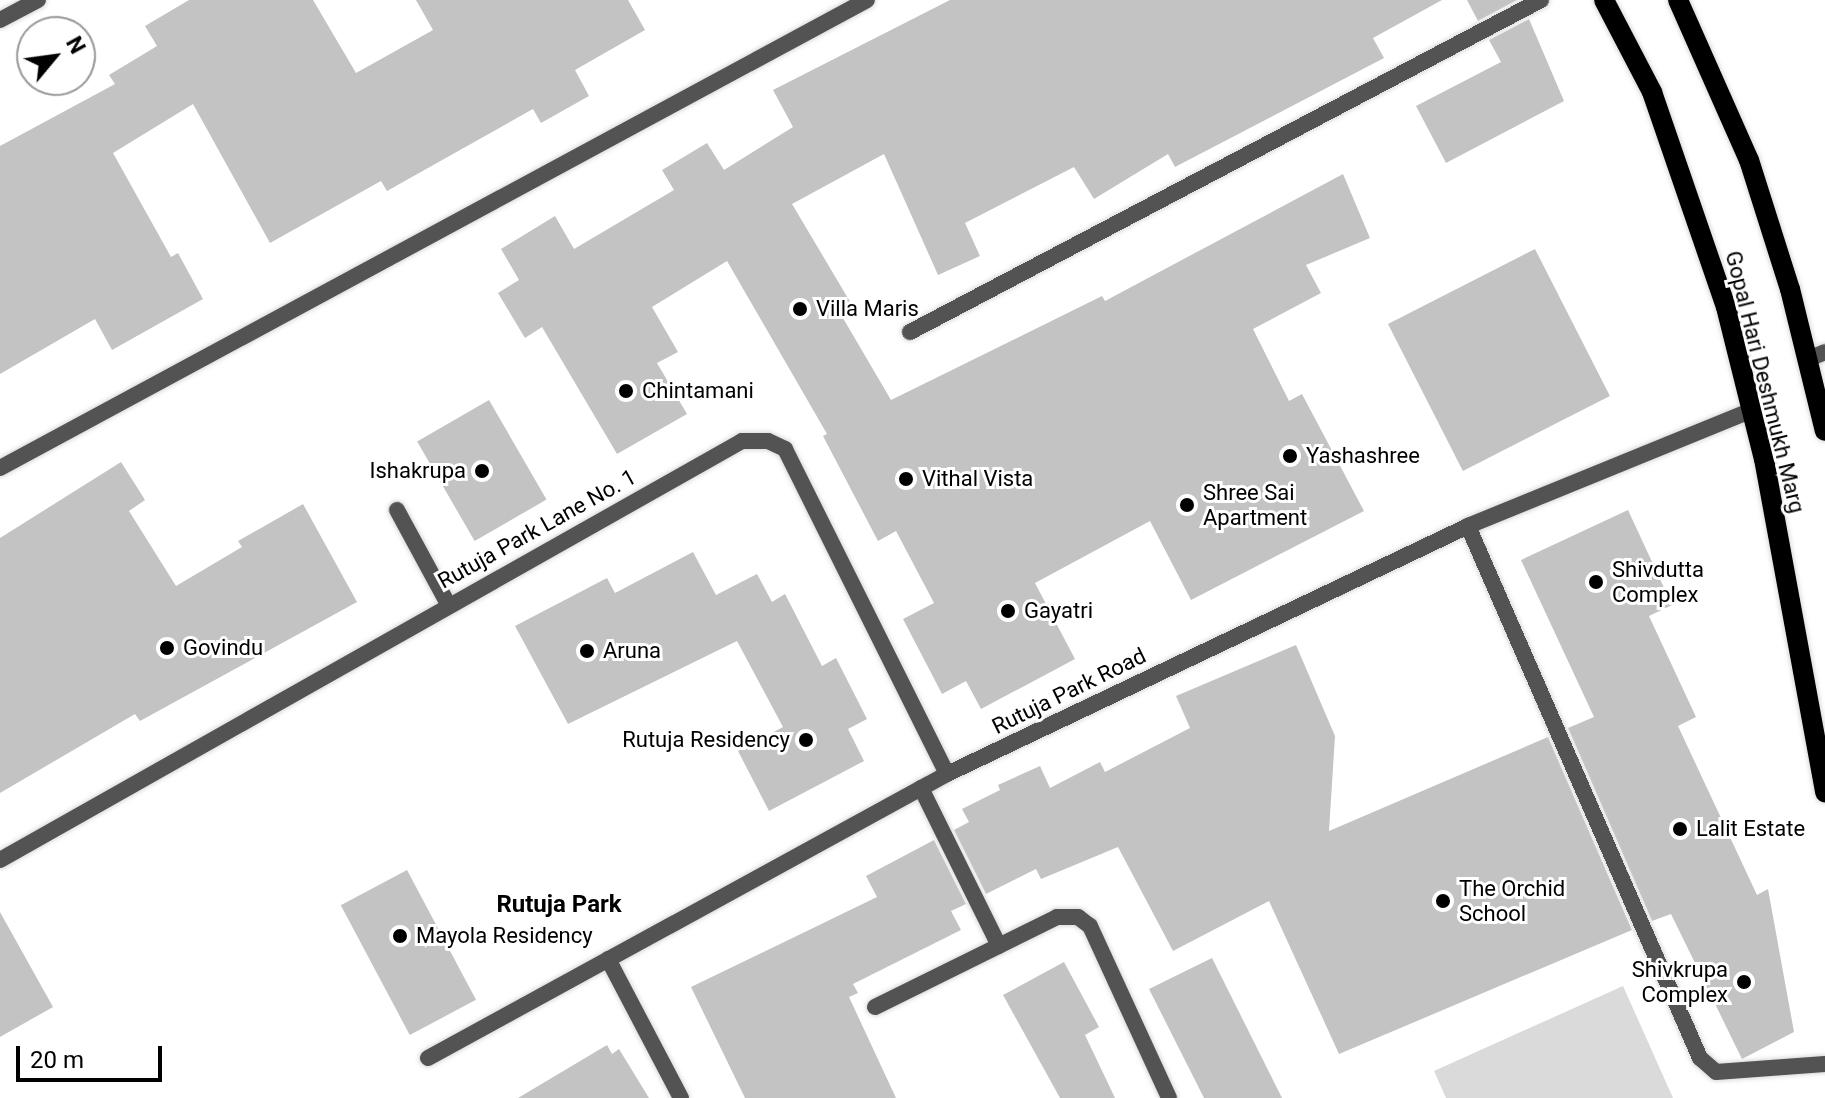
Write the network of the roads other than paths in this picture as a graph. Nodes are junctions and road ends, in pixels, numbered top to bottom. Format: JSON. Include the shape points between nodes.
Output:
{"nodes":[{"id":1,"x":38,"y":0,"type":"edge"},
{"id":2,"x":867,"y":0,"type":"edge"},
{"id":3,"x":1541,"y":0,"type":"edge"},
{"id":4,"x":1604,"y":0,"type":"edge"},
{"id":5,"x":1678,"y":0,"type":"edge"},
{"id":6,"x":0,"y":20,"type":"edge"},
{"id":7,"x":910,"y":332,"type":"dead end"},
{"id":8,"x":1816,"y":356,"type":"edge"},
{"id":9,"x":1752,"y":410,"type":"junction"},
{"id":10,"x":1825,"y":431,"type":"edge"},
{"id":11,"x":0,"y":468,"type":"edge"},
{"id":12,"x":397,"y":510,"type":"dead end"},
{"id":13,"x":1468,"y":526,"type":"junction"},
{"id":14,"x":448,"y":604,"type":"junction"},
{"id":15,"x":947,"y":774,"type":"junction"},
{"id":16,"x":921,"y":788,"type":"junction"},
{"id":17,"x":1825,"y":792,"type":"edge"},
{"id":18,"x":0,"y":860,"type":"edge"},
{"id":19,"x":999,"y":946,"type":"junction"},
{"id":20,"x":608,"y":959,"type":"junction"},
{"id":21,"x":875,"y":1007,"type":"dead end"},
{"id":22,"x":428,"y":1058,"type":"dead end"},
{"id":23,"x":1825,"y":1064,"type":"edge"},
{"id":24,"x":681,"y":1098,"type":"edge"},
{"id":25,"x":1169,"y":1098,"type":"edge"}],
"edges":[{"from":1,"to":6,"type":"street"},
{"from":2,"to":11,"type":"street"},
{"from":3,"to":7,"type":"street"},
{"from":4,"to":9,"type":"main road","name":"Gopal Hari Deshmukh Marg","via":[[1652,92],[1687,182]]},
{"from":5,"to":8,"type":"main road","name":"Gopal Hari Deshmukh Marg","via":[[1749,160]]},
{"from":8,"to":10,"type":"main road","name":"Gopal Hari Deshmukh Marg"},
{"from":9,"to":13,"type":"street","name":"Rutuja Park Road"},
{"from":9,"to":17,"type":"main road","name":"Gopal Hari Deshmukh Marg"},
{"from":12,"to":14,"type":"street"},
{"from":13,"to":15,"type":"street","name":"Rutuja Park Road"},
{"from":13,"to":23,"type":"street","via":[[1700,1058],[1716,1072]]},
{"from":14,"to":15,"type":"street","name":"Rutuja Park Lane No. 1","via":[[742,441],[768,441],[785,449]]},
{"from":14,"to":18,"type":"street","name":"Rutuja Park Lane No. 1"},
{"from":15,"to":16,"type":"street","name":"Rutuja Park Road"},
{"from":16,"to":19,"type":"street"},
{"from":16,"to":20,"type":"street","name":"Rutuja Park Road"},
{"from":19,"to":21,"type":"street"},
{"from":19,"to":25,"type":"street","via":[[1057,917],[1078,917],[1090,926]]},
{"from":20,"to":22,"type":"street","name":"Rutuja Park Road"},
{"from":20,"to":24,"type":"street"}]}
